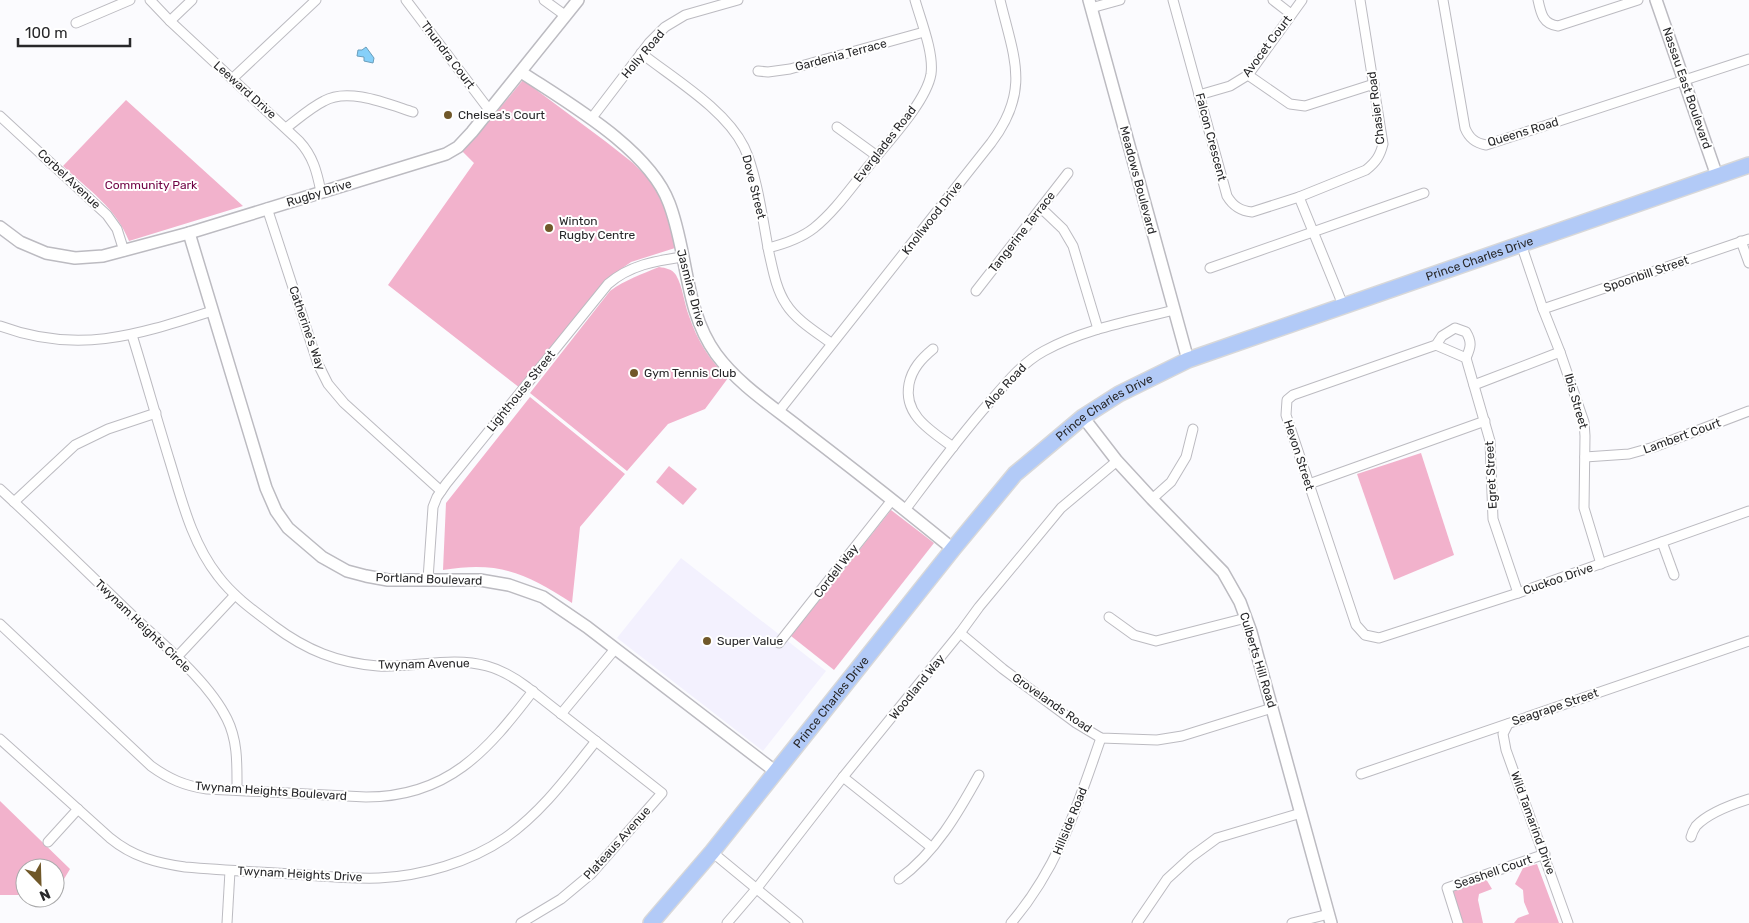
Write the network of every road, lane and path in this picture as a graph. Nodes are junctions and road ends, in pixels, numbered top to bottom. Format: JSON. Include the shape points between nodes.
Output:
{"nodes":[{"id":1,"x":130,"y":0,"type":"edge"},
{"id":2,"x":150,"y":0,"type":"edge"},
{"id":3,"x":192,"y":0,"type":"edge"},
{"id":4,"x":316,"y":0,"type":"edge"},
{"id":5,"x":406,"y":0,"type":"edge"},
{"id":6,"x":544,"y":0,"type":"edge"},
{"id":7,"x":578,"y":0,"type":"edge"},
{"id":8,"x":738,"y":0,"type":"edge"},
{"id":9,"x":915,"y":0,"type":"edge"},
{"id":10,"x":1000,"y":0,"type":"edge"},
{"id":11,"x":1120,"y":0,"type":"edge"},
{"id":12,"x":1173,"y":0,"type":"edge"},
{"id":13,"x":1273,"y":0,"type":"edge"},
{"id":14,"x":1302,"y":0,"type":"edge"},
{"id":15,"x":1360,"y":0,"type":"edge"},
{"id":16,"x":1443,"y":0,"type":"edge"},
{"id":17,"x":1538,"y":0,"type":"edge"},
{"id":18,"x":1638,"y":0,"type":"edge"},
{"id":19,"x":1656,"y":0,"type":"edge"},
{"id":20,"x":1090,"y":4,"type":"edge"},
{"id":21,"x":1291,"y":14,"type":"junction"},
{"id":22,"x":566,"y":16,"type":"junction"},
{"id":23,"x":170,"y":21,"type":"junction"},
{"id":24,"x":76,"y":23,"type":"dead end"},
{"id":25,"x":924,"y":32,"type":"junction"},
{"id":26,"x":641,"y":53,"type":"junction"},
{"id":27,"x":1749,"y":59,"type":"edge"},
{"id":28,"x":758,"y":71,"type":"dead end"},
{"id":29,"x":521,"y":72,"type":"junction"},
{"id":30,"x":1248,"y":75,"type":"junction"},
{"id":31,"x":232,"y":79,"type":"junction"},
{"id":32,"x":1684,"y":81,"type":"junction"},
{"id":33,"x":1374,"y":84,"type":"junction"},
{"id":34,"x":1199,"y":95,"type":"junction"},
{"id":35,"x":490,"y":111,"type":"junction"},
{"id":36,"x":413,"y":112,"type":"dead end"},
{"id":37,"x":0,"y":116,"type":"edge"},
{"id":38,"x":591,"y":119,"type":"junction"},
{"id":39,"x":837,"y":127,"type":"dead end"},
{"id":40,"x":286,"y":128,"type":"junction"},
{"id":41,"x":876,"y":156,"type":"junction"},
{"id":42,"x":1749,"y":165,"type":"edge"},
{"id":43,"x":1068,"y":173,"type":"dead end"},
{"id":44,"x":1717,"y":176,"type":"junction"},
{"id":45,"x":321,"y":192,"type":"junction"},
{"id":46,"x":1424,"y":192,"type":"dead end"},
{"id":47,"x":1299,"y":197,"type":"junction"},
{"id":48,"x":267,"y":208,"type":"junction"},
{"id":49,"x":1041,"y":208,"type":"junction"},
{"id":50,"x":0,"y":227,"type":"edge"},
{"id":51,"x":1313,"y":231,"type":"junction"},
{"id":52,"x":189,"y":233,"type":"junction"},
{"id":53,"x":1745,"y":240,"type":"edge"},
{"id":54,"x":1521,"y":244,"type":"junction"},
{"id":55,"x":768,"y":248,"type":"junction"},
{"id":56,"x":124,"y":251,"type":"junction"},
{"id":57,"x":682,"y":256,"type":"junction"},
{"id":58,"x":1749,"y":263,"type":"edge"},
{"id":59,"x":1210,"y":268,"type":"dead end"},
{"id":60,"x":976,"y":291,"type":"dead end"},
{"id":61,"x":1343,"y":305,"type":"junction"},
{"id":62,"x":1543,"y":308,"type":"junction"},
{"id":63,"x":1174,"y":310,"type":"junction"},
{"id":64,"x":212,"y":311,"type":"junction"},
{"id":65,"x":0,"y":326,"type":"edge"},
{"id":66,"x":1098,"y":330,"type":"junction"},
{"id":67,"x":132,"y":335,"type":"junction"},
{"id":68,"x":831,"y":343,"type":"junction"},
{"id":69,"x":1436,"y":345,"type":"junction"},
{"id":70,"x":933,"y":349,"type":"dead end"},
{"id":71,"x":1560,"y":352,"type":"junction"},
{"id":72,"x":1466,"y":358,"type":"junction"},
{"id":73,"x":1188,"y":360,"type":"junction"},
{"id":74,"x":1474,"y":385,"type":"junction"},
{"id":75,"x":779,"y":411,"type":"junction"},
{"id":76,"x":1749,"y":411,"type":"edge"},
{"id":77,"x":156,"y":413,"type":"junction"},
{"id":78,"x":1084,"y":417,"type":"junction"},
{"id":79,"x":1485,"y":421,"type":"junction"},
{"id":80,"x":1193,"y":429,"type":"dead end"},
{"id":81,"x":952,"y":447,"type":"junction"},
{"id":82,"x":1584,"y":457,"type":"junction"},
{"id":83,"x":1118,"y":461,"type":"junction"},
{"id":84,"x":1309,"y":484,"type":"junction"},
{"id":85,"x":0,"y":489,"type":"edge"},
{"id":86,"x":441,"y":491,"type":"junction"},
{"id":87,"x":892,"y":500,"type":"junction"},
{"id":88,"x":1152,"y":500,"type":"junction"},
{"id":89,"x":14,"y":502,"type":"junction"},
{"id":90,"x":905,"y":510,"type":"junction"},
{"id":91,"x":1749,"y":512,"type":"edge"},
{"id":92,"x":1662,"y":542,"type":"junction"},
{"id":93,"x":953,"y":549,"type":"junction"},
{"id":94,"x":1601,"y":564,"type":"junction"},
{"id":95,"x":1674,"y":575,"type":"dead end"},
{"id":96,"x":428,"y":579,"type":"junction"},
{"id":97,"x":1518,"y":593,"type":"junction"},
{"id":98,"x":235,"y":595,"type":"junction"},
{"id":99,"x":1109,"y":617,"type":"dead end"},
{"id":100,"x":1246,"y":618,"type":"junction"},
{"id":101,"x":0,"y":624,"type":"edge"},
{"id":102,"x":960,"y":633,"type":"junction"},
{"id":103,"x":1365,"y":635,"type":"joint"},
{"id":104,"x":1749,"y":641,"type":"edge"},
{"id":105,"x":779,"y":642,"type":"dead end"},
{"id":106,"x":615,"y":649,"type":"junction"},
{"id":107,"x":177,"y":657,"type":"junction"},
{"id":108,"x":533,"y":692,"type":"junction"},
{"id":109,"x":1272,"y":708,"type":"junction"},
{"id":110,"x":561,"y":714,"type":"junction"},
{"id":111,"x":1508,"y":724,"type":"junction"},
{"id":112,"x":1101,"y":738,"type":"junction"},
{"id":113,"x":0,"y":739,"type":"edge"},
{"id":114,"x":596,"y":741,"type":"junction"},
{"id":115,"x":776,"y":772,"type":"junction"},
{"id":116,"x":1361,"y":774,"type":"dead end"},
{"id":117,"x":979,"y":775,"type":"dead end"},
{"id":118,"x":843,"y":777,"type":"junction"},
{"id":119,"x":237,"y":790,"type":"junction"},
{"id":120,"x":662,"y":793,"type":"joint"},
{"id":121,"x":1749,"y":800,"type":"edge"},
{"id":122,"x":78,"y":809,"type":"junction"},
{"id":123,"x":1301,"y":813,"type":"junction"},
{"id":124,"x":1690,"y":837,"type":"dead end"},
{"id":125,"x":48,"y":842,"type":"dead end"},
{"id":126,"x":931,"y":847,"type":"junction"},
{"id":127,"x":712,"y":852,"type":"junction"},
{"id":128,"x":1545,"y":854,"type":"junction"},
{"id":129,"x":230,"y":870,"type":"junction"},
{"id":130,"x":899,"y":879,"type":"dead end"},
{"id":131,"x":757,"y":888,"type":"junction"},
{"id":132,"x":1330,"y":919,"type":"edge"},
{"id":133,"x":227,"y":923,"type":"edge"},
{"id":134,"x":521,"y":923,"type":"edge"},
{"id":135,"x":651,"y":923,"type":"edge"},
{"id":136,"x":727,"y":923,"type":"edge"},
{"id":137,"x":798,"y":923,"type":"edge"},
{"id":138,"x":1011,"y":923,"type":"edge"},
{"id":139,"x":1137,"y":923,"type":"edge"},
{"id":140,"x":1292,"y":923,"type":"edge"},
{"id":141,"x":1458,"y":923,"type":"edge"},
{"id":142,"x":1568,"y":923,"type":"edge"}],
"edges":[{"from":1,"to":24,"type":"street"},
{"from":2,"to":23,"type":"street","name":"Leeward Drive"},
{"from":3,"to":23,"type":"street"},
{"from":4,"to":31,"type":"street"},
{"from":5,"to":35,"type":"street","name":"Thundra Court"},
{"from":6,"to":22,"type":"street"},
{"from":7,"to":22,"type":"street","name":"Rugby Drive"},
{"from":8,"to":26,"type":"street","name":"Holly Road","via":[[678,19],[658,32]]},
{"from":9,"to":25,"type":"street","name":"Everglades Road"},
{"from":10,"to":68,"type":"street","name":"Knollwood Drive","via":[[1016,76],[1016,90],[1008,117],[991,143]]},
{"from":11,"to":20,"type":"street"},
{"from":12,"to":34,"type":"street","name":"Falcon Crescent"},
{"from":13,"to":21,"type":"street"},
{"from":14,"to":21,"type":"street","name":"Avocet Court"},
{"from":15,"to":33,"type":"street","name":"Chasier Road"},
{"from":16,"to":32,"type":"street","name":"Queens Road","via":[[1465,128],[1472,140],[1479,144],[1486,145]]},
{"from":17,"to":18,"type":"street","via":[[1543,19],[1558,26]]},
{"from":19,"to":32,"type":"street","name":"Nassau East Boulevard"},
{"from":20,"to":63,"type":"street","name":"Meadows Boulevard"},
{"from":21,"to":30,"type":"street","name":"Avocet Court"},
{"from":22,"to":29,"type":"street","name":"Rugby Drive"},
{"from":23,"to":31,"type":"street","name":"Leeward Drive"},
{"from":25,"to":28,"type":"street","name":"Gardenia Terrace","via":[[790,68]]},
{"from":25,"to":41,"type":"street","name":"Everglades Road","via":[[931,63],[929,83],[914,109]]},
{"from":26,"to":38,"type":"street","name":"Holly Road"},
{"from":26,"to":55,"type":"street","name":"Dove Street","via":[[722,117],[736,133],[751,168]]},
{"from":27,"to":32,"type":"street"},
{"from":29,"to":35,"type":"street","name":"Rugby Drive"},
{"from":29,"to":38,"type":"street","name":"Jasmine Drive"},
{"from":30,"to":33,"type":"street","via":[[1298,106]]},
{"from":30,"to":34,"type":"street","name":"Avocet Court","via":[[1230,86]]},
{"from":31,"to":40,"type":"street","name":"Leeward Drive"},
{"from":32,"to":44,"type":"street","name":"Nassau East Boulevard"},
{"from":33,"to":47,"type":"street","name":"Chasier Road","via":[[1383,144],[1380,154],[1366,170]]},
{"from":34,"to":47,"type":"street","name":"Falcon Crescent","via":[[1231,203],[1252,212]]},
{"from":35,"to":45,"type":"street","name":"Rugby Drive","via":[[453,151]]},
{"from":36,"to":40,"type":"street","via":[[358,97],[340,96],[323,101]]},
{"from":37,"to":56,"type":"street","name":"Corbel Avenue","via":[[108,215],[117,229]]},
{"from":38,"to":57,"type":"street","name":"Jasmine Drive","via":[[641,161],[660,184],[673,213]]},
{"from":39,"to":41,"type":"street"},
{"from":40,"to":45,"type":"street","name":"Leeward Drive","via":[[310,155]]},
{"from":41,"to":55,"type":"street","name":"Everglades Road","via":[[819,224],[800,237]]},
{"from":42,"to":44,"type":"highway","name":"Prince Charles Drive"},
{"from":43,"to":49,"type":"street","name":"Tangerine Terrace"},
{"from":44,"to":54,"type":"highway","name":"Prince Charles Drive"},
{"from":45,"to":48,"type":"street","name":"Rugby Drive"},
{"from":46,"to":51,"type":"street"},
{"from":47,"to":51,"type":"street"},
{"from":48,"to":52,"type":"street","name":"Rugby Drive"},
{"from":48,"to":86,"type":"street","name":"Catherine's Way","via":[[318,364],[328,384],[344,403]]},
{"from":49,"to":60,"type":"street","name":"Tangerine Terrace"},
{"from":49,"to":66,"type":"street","via":[[1063,229],[1073,246]]},
{"from":50,"to":56,"type":"street","name":"Rugby Drive","via":[[30,247],[56,255],[93,257]]},
{"from":51,"to":59,"type":"street"},
{"from":51,"to":61,"type":"street"},
{"from":52,"to":56,"type":"street","name":"Rugby Drive"},
{"from":52,"to":64,"type":"street","name":"Portland Boulevard"},
{"from":53,"to":58,"type":"street"},
{"from":53,"to":62,"type":"street","name":"Spoonbill Street"},
{"from":54,"to":61,"type":"highway","name":"Prince Charles Drive"},
{"from":54,"to":62,"type":"street","name":"Ibis Street"},
{"from":55,"to":68,"type":"street","name":"Dove Street","via":[[785,303]]},
{"from":57,"to":75,"type":"street","name":"Jasmine Drive","via":[[695,310],[710,344],[734,373]]},
{"from":57,"to":86,"type":"street","name":"Lighthouse Street","via":[[638,266],[608,284]]},
{"from":61,"to":73,"type":"highway","name":"Prince Charles Drive"},
{"from":62,"to":71,"type":"street","name":"Ibis Street"},
{"from":63,"to":66,"type":"street","name":"Aloe Road"},
{"from":63,"to":73,"type":"street","name":"Meadows Boulevard"},
{"from":64,"to":67,"type":"street"},
{"from":64,"to":96,"type":"street","name":"Portland Boulevard","via":[[260,471],[280,518],[311,548],[336,566],[388,580]]},
{"from":65,"to":67,"type":"street","via":[[34,336],[65,340]]},
{"from":66,"to":81,"type":"street","name":"Aloe Road","via":[[1060,343],[1028,362]]},
{"from":67,"to":77,"type":"street","name":"Twynam Avenue"},
{"from":68,"to":75,"type":"street","name":"Knollwood Drive"},
{"from":69,"to":72,"type":"street"},
{"from":69,"to":72,"type":"street","name":"Hevon Street","via":[[1448,331],[1461,329],[1471,344]]},
{"from":69,"to":84,"type":"street","name":"Hevon Street","via":[[1293,395],[1287,400],[1286,415]]},
{"from":70,"to":81,"type":"street","via":[[915,368],[908,400],[925,426]]},
{"from":71,"to":74,"type":"street"},
{"from":71,"to":82,"type":"street","name":"Ibis Street","via":[[1584,422]]},
{"from":72,"to":74,"type":"street","name":"Egret Street"},
{"from":73,"to":78,"type":"highway","name":"Prince Charles Drive","via":[[1119,394]]},
{"from":74,"to":79,"type":"street","name":"Egret Street"},
{"from":75,"to":87,"type":"street","name":"Jasmine Drive"},
{"from":76,"to":82,"type":"street","name":"Lambert Court","via":[[1646,450]]},
{"from":77,"to":89,"type":"street","via":[[103,431],[75,445]]},
{"from":77,"to":98,"type":"street","name":"Twynam Avenue","via":[[192,530],[211,566]]},
{"from":78,"to":83,"type":"street","name":"Culberts Hill Road"},
{"from":78,"to":93,"type":"highway","name":"Prince Charles Drive","via":[[1015,474]]},
{"from":79,"to":84,"type":"street"},
{"from":79,"to":97,"type":"street","name":"Egret Street","via":[[1490,441],[1493,519]]},
{"from":80,"to":88,"type":"street","via":[[1186,457],[1171,482]]},
{"from":81,"to":90,"type":"street","name":"Aloe Road"},
{"from":82,"to":94,"type":"street","name":"Ibis Street","via":[[1584,508]]},
{"from":83,"to":88,"type":"street","name":"Culberts Hill Road"},
{"from":83,"to":102,"type":"street","name":"Woodland Way","via":[[1061,508]]},
{"from":84,"to":103,"type":"street","name":"Hevon Street","via":[[1356,625]]},
{"from":85,"to":89,"type":"street","name":"Twynam Heights Circle"},
{"from":86,"to":96,"type":"street","name":"Lighthouse Street","via":[[433,507]]},
{"from":87,"to":90,"type":"street","name":"Jasmine Drive"},
{"from":87,"to":105,"type":"street","name":"Cordell Way"},
{"from":88,"to":100,"type":"street","name":"Culberts Hill Road","via":[[1223,572]]},
{"from":89,"to":107,"type":"street","name":"Twynam Heights Circle"},
{"from":90,"to":93,"type":"street","name":"Jasmine Drive"},
{"from":91,"to":92,"type":"street","name":"Cuckoo Drive"},
{"from":92,"to":94,"type":"street","name":"Cuckoo Drive"},
{"from":92,"to":95,"type":"street"},
{"from":93,"to":115,"type":"highway","name":"Prince Charles Drive"},
{"from":94,"to":97,"type":"street","name":"Cuckoo Drive"},
{"from":96,"to":106,"type":"street","name":"Portland Boulevard","via":[[480,580],[533,592],[563,609]]},
{"from":97,"to":103,"type":"street","name":"Cuckoo Drive","via":[[1379,638]]},
{"from":98,"to":107,"type":"street"},
{"from":98,"to":108,"type":"street","name":"Twynam Avenue","via":[[296,641],[334,658],[378,666],[460,663],[486,666],[507,674]]},
{"from":99,"to":100,"type":"street","via":[[1134,635],[1156,641]]},
{"from":100,"to":109,"type":"street","name":"Culberts Hill Road"},
{"from":101,"to":119,"type":"street","name":"Twynam Heights Boulevard","via":[[163,775],[189,786]]},
{"from":102,"to":112,"type":"street","name":"Grovelands Road","via":[[1003,669]]},
{"from":102,"to":118,"type":"street","name":"Woodland Way"},
{"from":104,"to":111,"type":"street","name":"Seagrape Street"},
{"from":106,"to":110,"type":"street"},
{"from":106,"to":115,"type":"street","name":"Portland Boulevard"},
{"from":107,"to":119,"type":"street","name":"Twynam Heights Circle","via":[[216,701],[228,720],[237,752]]},
{"from":108,"to":110,"type":"street","name":"Twynam Avenue"},
{"from":108,"to":119,"type":"street","name":"Twynam Heights Boulevard","via":[[481,753],[455,773],[426,787],[382,797]]},
{"from":109,"to":112,"type":"street","name":"Grovelands Road","via":[[1182,736],[1157,740]]},
{"from":109,"to":123,"type":"street","name":"Culberts Hill Road"},
{"from":110,"to":114,"type":"street","name":"Twynam Avenue"},
{"from":111,"to":116,"type":"street","name":"Seagrape Street"},
{"from":111,"to":128,"type":"street","name":"Wild Tamarind Drive","via":[[1503,734],[1506,750]]},
{"from":112,"to":138,"type":"street","name":"Hillside Road","via":[[1070,827],[1052,864]]},
{"from":113,"to":122,"type":"street","name":"Twynam Heights Drive"},
{"from":114,"to":120,"type":"street","name":"Twynam Avenue"},
{"from":114,"to":129,"type":"street","name":"Twynam Heights Drive","via":[[528,820],[496,843],[463,859],[379,878]]},
{"from":115,"to":127,"type":"highway","name":"Prince Charles Drive"},
{"from":117,"to":126,"type":"street","via":[[960,809]]},
{"from":118,"to":126,"type":"street"},
{"from":118,"to":131,"type":"street","name":"Woodland Way"},
{"from":120,"to":134,"type":"street","name":"Plateaus Avenue","via":[[592,874],[561,899]]},
{"from":121,"to":124,"type":"street","via":[[1730,805],[1711,816],[1696,826]]},
{"from":122,"to":125,"type":"street"},
{"from":122,"to":129,"type":"street","name":"Twynam Heights Drive","via":[[122,847],[138,856],[172,865]]},
{"from":123,"to":132,"type":"street","name":"Culberts Hill Road"},
{"from":123,"to":139,"type":"street","via":[[1217,838],[1168,879]]},
{"from":126,"to":130,"type":"street","via":[[916,867]]},
{"from":127,"to":131,"type":"street"},
{"from":127,"to":135,"type":"highway","name":"Prince Charles Drive"},
{"from":128,"to":141,"type":"street","name":"Seashell Court","via":[[1447,888]]},
{"from":128,"to":142,"type":"street","name":"Wild Tamarind Drive"},
{"from":129,"to":133,"type":"street"},
{"from":131,"to":136,"type":"street","name":"Woodland Way"},
{"from":131,"to":137,"type":"street"},
{"from":132,"to":140,"type":"street"}]}
